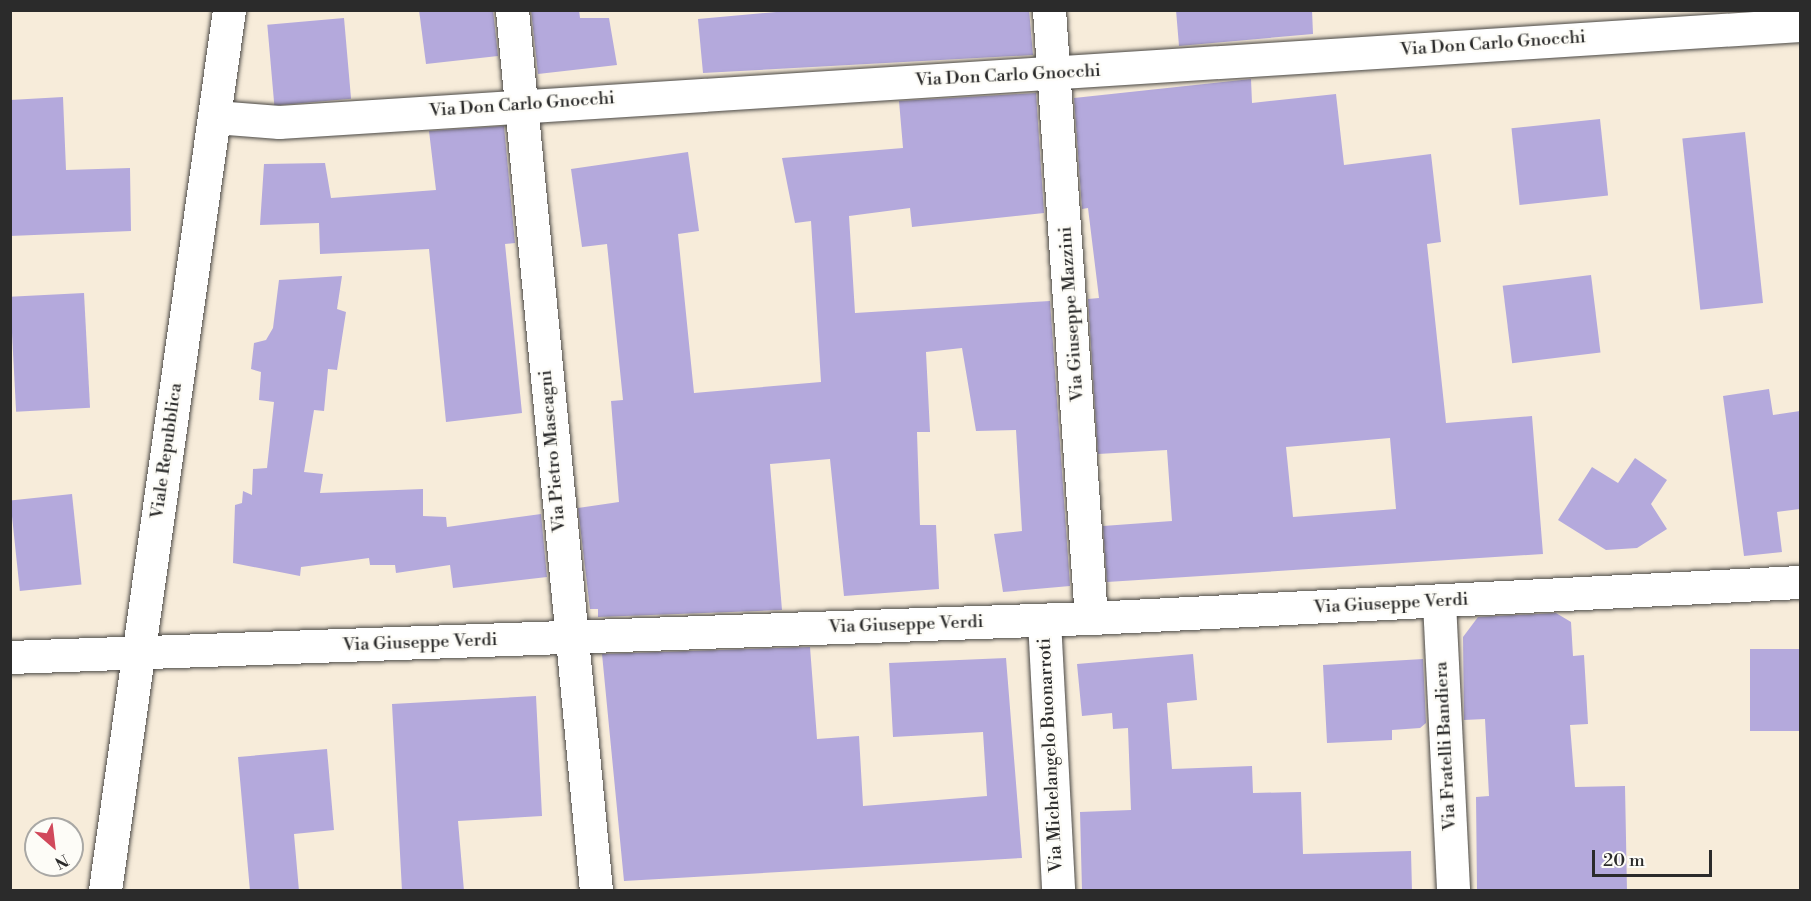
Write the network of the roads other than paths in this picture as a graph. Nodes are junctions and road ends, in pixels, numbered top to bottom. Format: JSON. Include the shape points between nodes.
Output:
{"nodes":[{"id":1,"x":229,"y":10,"type":"edge"},
{"id":2,"x":512,"y":10,"type":"edge"},
{"id":3,"x":1049,"y":10,"type":"edge"},
{"id":4,"x":1800,"y":25,"type":"edge"},
{"id":5,"x":1056,"y":74,"type":"junction"},
{"id":6,"x":521,"y":104,"type":"junction"},
{"id":7,"x":215,"y":117,"type":"junction"},
{"id":8,"x":1800,"y":582,"type":"edge"},
{"id":9,"x":1439,"y":602,"type":"junction"},
{"id":10,"x":1091,"y":618,"type":"junction"},
{"id":11,"x":1044,"y":620,"type":"junction"},
{"id":12,"x":570,"y":638,"type":"junction"},
{"id":13,"x":137,"y":651,"type":"junction"},
{"id":14,"x":10,"y":657,"type":"edge"},
{"id":15,"x":105,"y":891,"type":"edge"},
{"id":16,"x":596,"y":891,"type":"edge"},
{"id":17,"x":1058,"y":891,"type":"edge"},
{"id":18,"x":1453,"y":891,"type":"edge"}],
"edges":[{"from":1,"to":7,"type":"street","name":"Viale Repubblica"},
{"from":2,"to":6,"type":"street","name":"Via Pietro Mascagni"},
{"from":3,"to":5,"type":"street","name":"Via Giuseppe Mazzini"},
{"from":4,"to":5,"type":"street","name":"Via Don Carlo Gnocchi"},
{"from":5,"to":6,"type":"street","name":"Via Don Carlo Gnocchi"},
{"from":5,"to":10,"type":"street","name":"Via Giuseppe Mazzini"},
{"from":6,"to":7,"type":"street","name":"Via Don Carlo Gnocchi","via":[[279,122]]},
{"from":6,"to":12,"type":"street","name":"Via Pietro Mascagni"},
{"from":7,"to":13,"type":"street","name":"Viale Repubblica"},
{"from":8,"to":9,"type":"street","name":"Via Giuseppe Verdi"},
{"from":9,"to":10,"type":"street","name":"Via Giuseppe Verdi"},
{"from":9,"to":18,"type":"street","name":"Via Fratelli Bandiera"},
{"from":10,"to":11,"type":"street","name":"Via Giuseppe Verdi"},
{"from":11,"to":12,"type":"street","name":"Via Giuseppe Verdi"},
{"from":11,"to":17,"type":"street","name":"Via Michelangelo Buonarroti"},
{"from":12,"to":13,"type":"street","name":"Via Giuseppe Verdi"},
{"from":12,"to":16,"type":"street","name":"Via Pietro Mascagni"},
{"from":13,"to":14,"type":"street","name":"Via Giuseppe Verdi"},
{"from":13,"to":15,"type":"street","name":"Viale Repubblica"}]}
